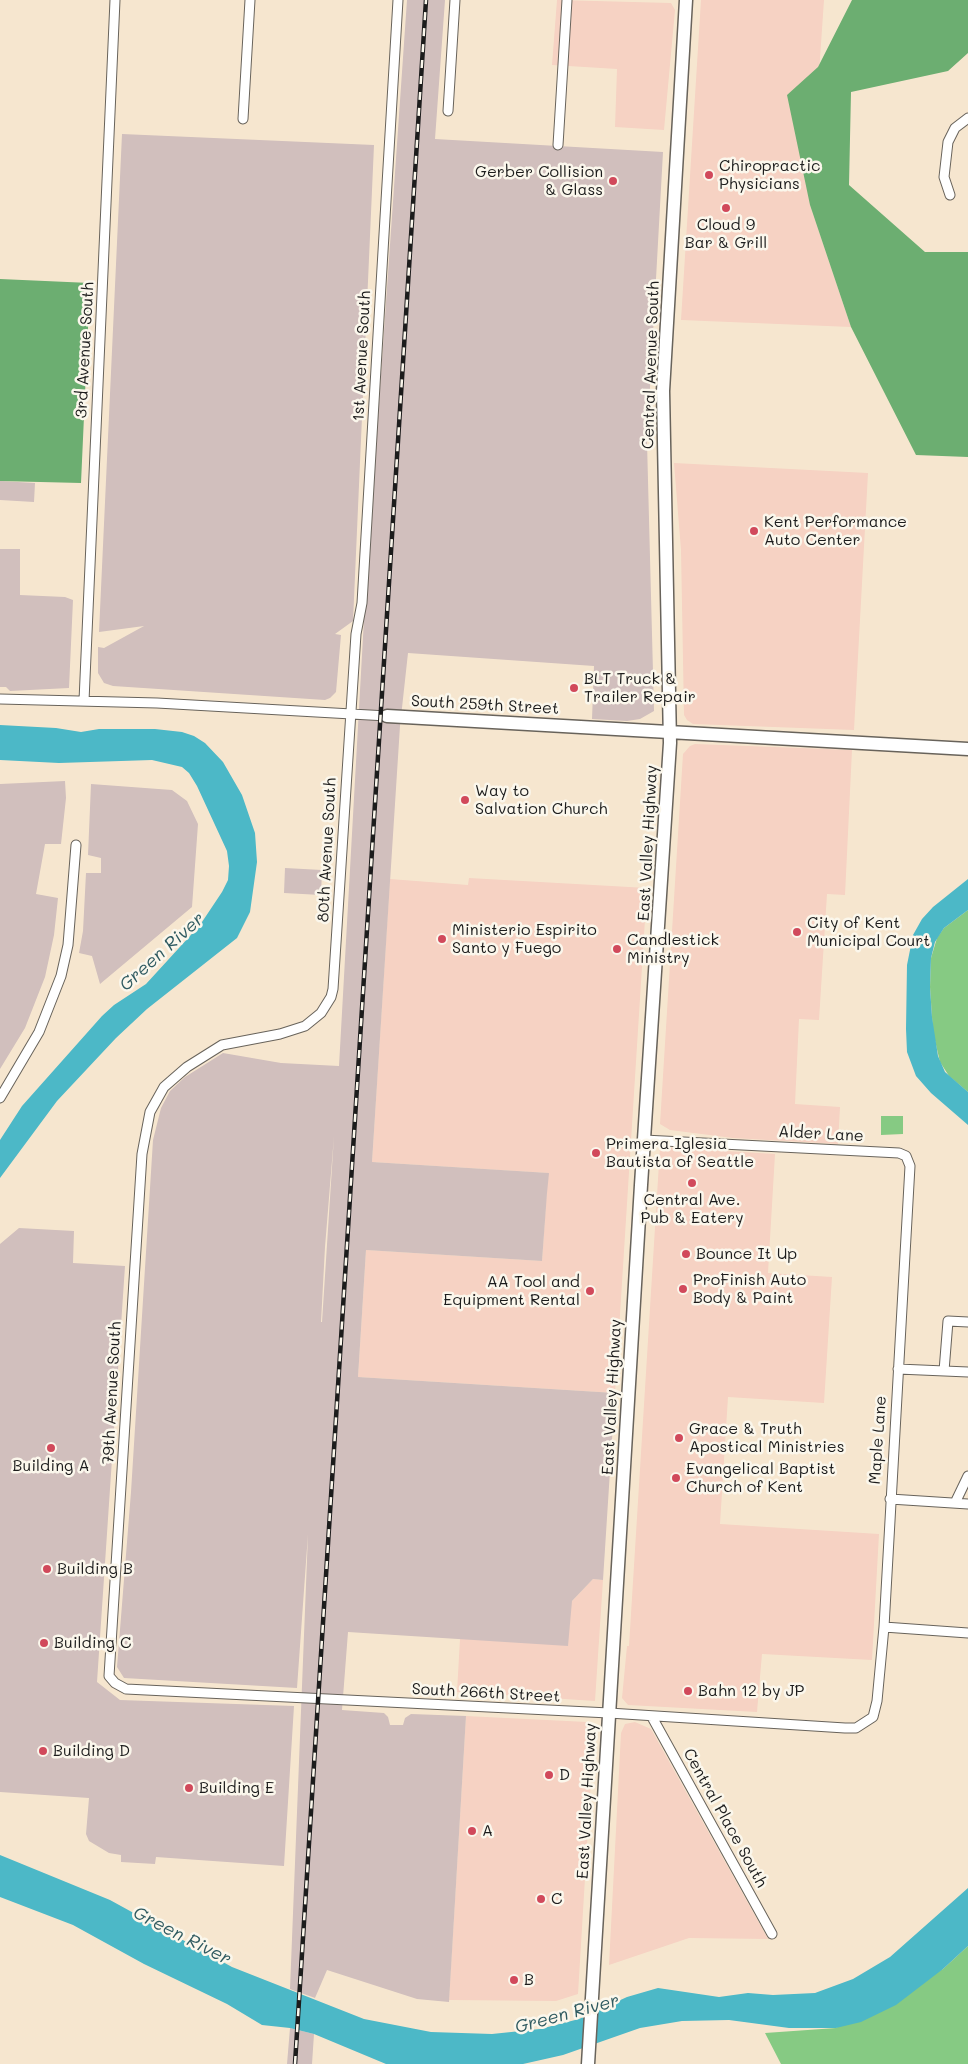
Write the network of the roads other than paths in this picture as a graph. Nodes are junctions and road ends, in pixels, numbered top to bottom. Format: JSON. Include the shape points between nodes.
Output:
{"nodes":[{"id":1,"x":115,"y":0,"type":"edge"},
{"id":2,"x":250,"y":0,"type":"edge"},
{"id":3,"x":398,"y":0,"type":"edge"},
{"id":4,"x":455,"y":0,"type":"edge"},
{"id":5,"x":567,"y":0,"type":"edge"},
{"id":6,"x":686,"y":0,"type":"edge"},
{"id":7,"x":448,"y":111,"type":"dead end"},
{"id":8,"x":968,"y":118,"type":"edge"},
{"id":9,"x":243,"y":119,"type":"dead end"},
{"id":10,"x":558,"y":144,"type":"dead end"},
{"id":11,"x":950,"y":195,"type":"dead end"},
{"id":12,"x":0,"y":699,"type":"edge"},
{"id":13,"x":84,"y":701,"type":"junction"},
{"id":14,"x":350,"y":714,"type":"junction"},
{"id":15,"x":387,"y":716,"type":"joint"},
{"id":16,"x":670,"y":732,"type":"junction"},
{"id":17,"x":968,"y":749,"type":"edge"},
{"id":18,"x":76,"y":845,"type":"dead end"},
{"id":19,"x":333,"y":989,"type":"joint"},
{"id":20,"x":0,"y":1098,"type":"edge"},
{"id":21,"x":644,"y":1140,"type":"junction"},
{"id":22,"x":906,"y":1156,"type":"joint"},
{"id":23,"x":968,"y":1322,"type":"edge"},
{"id":24,"x":898,"y":1369,"type":"junction"},
{"id":25,"x":944,"y":1371,"type":"junction"},
{"id":26,"x":968,"y":1372,"type":"edge"},
{"id":27,"x":968,"y":1476,"type":"edge"},
{"id":28,"x":890,"y":1499,"type":"junction"},
{"id":29,"x":955,"y":1503,"type":"junction"},
{"id":30,"x":968,"y":1504,"type":"edge"},
{"id":31,"x":884,"y":1627,"type":"junction"},
{"id":32,"x":968,"y":1632,"type":"edge"},
{"id":33,"x":109,"y":1676,"type":"joint"},
{"id":34,"x":609,"y":1713,"type":"junction"},
{"id":35,"x":652,"y":1717,"type":"junction"},
{"id":36,"x":866,"y":1723,"type":"joint"},
{"id":37,"x":772,"y":1934,"type":"dead end"},
{"id":38,"x":588,"y":2064,"type":"edge"}],
"edges":[{"from":1,"to":13,"type":"street","name":"3rd Avenue South"},
{"from":2,"to":9,"type":"street"},
{"from":3,"to":14,"type":"street","name":"1st Avenue South","via":[[362,603],[356,634]]},
{"from":4,"to":7,"type":"street"},
{"from":5,"to":10,"type":"street"},
{"from":6,"to":16,"type":"main road","name":"Central Avenue South","via":[[663,391]]},
{"from":8,"to":11,"type":"street","via":[[955,128],[948,142],[944,177]]},
{"from":12,"to":13,"type":"street","name":"South 259th Street"},
{"from":13,"to":14,"type":"street","name":"South 259th Street"},
{"from":14,"to":15,"type":"street","name":"South 259th Street"},
{"from":14,"to":19,"type":"street","name":"80th Avenue South"},
{"from":15,"to":16,"type":"main road","name":"South 259th Street"},
{"from":16,"to":17,"type":"main road","name":"South 259th Street"},
{"from":16,"to":21,"type":"main road","name":"East Valley Highway"},
{"from":18,"to":20,"type":"street","via":[[68,945],[61,976],[39,1032]]},
{"from":19,"to":33,"type":"street","name":"79th Avenue South","via":[[321,1013],[305,1026],[222,1045],[187,1066],[164,1087],[150,1112],[142,1154]]},
{"from":21,"to":22,"type":"street","name":"Alder Lane","via":[[899,1153]]},
{"from":21,"to":34,"type":"main road","name":"East Valley Highway"},
{"from":22,"to":24,"type":"street","name":"Maple Lane","via":[[910,1166]]},
{"from":23,"to":25,"type":"street","via":[[948,1321]]},
{"from":24,"to":25,"type":"street"},
{"from":24,"to":28,"type":"street","name":"Maple Lane"},
{"from":25,"to":26,"type":"street"},
{"from":27,"to":29,"type":"street"},
{"from":28,"to":29,"type":"street"},
{"from":28,"to":31,"type":"street","name":"Maple Lane"},
{"from":29,"to":30,"type":"street"},
{"from":31,"to":32,"type":"street"},
{"from":31,"to":36,"type":"street","name":"Maple Lane","via":[[876,1702],[872,1717]]},
{"from":33,"to":34,"type":"street","name":"South 266th Street","via":[[126,1690]]},
{"from":34,"to":35,"type":"street","name":"South 266th Street"},
{"from":34,"to":38,"type":"main road","name":"East Valley Highway"},
{"from":35,"to":36,"type":"street","name":"South 266th Street","via":[[845,1728],[856,1728]]},
{"from":35,"to":37,"type":"street","name":"Central Place South"}]}
